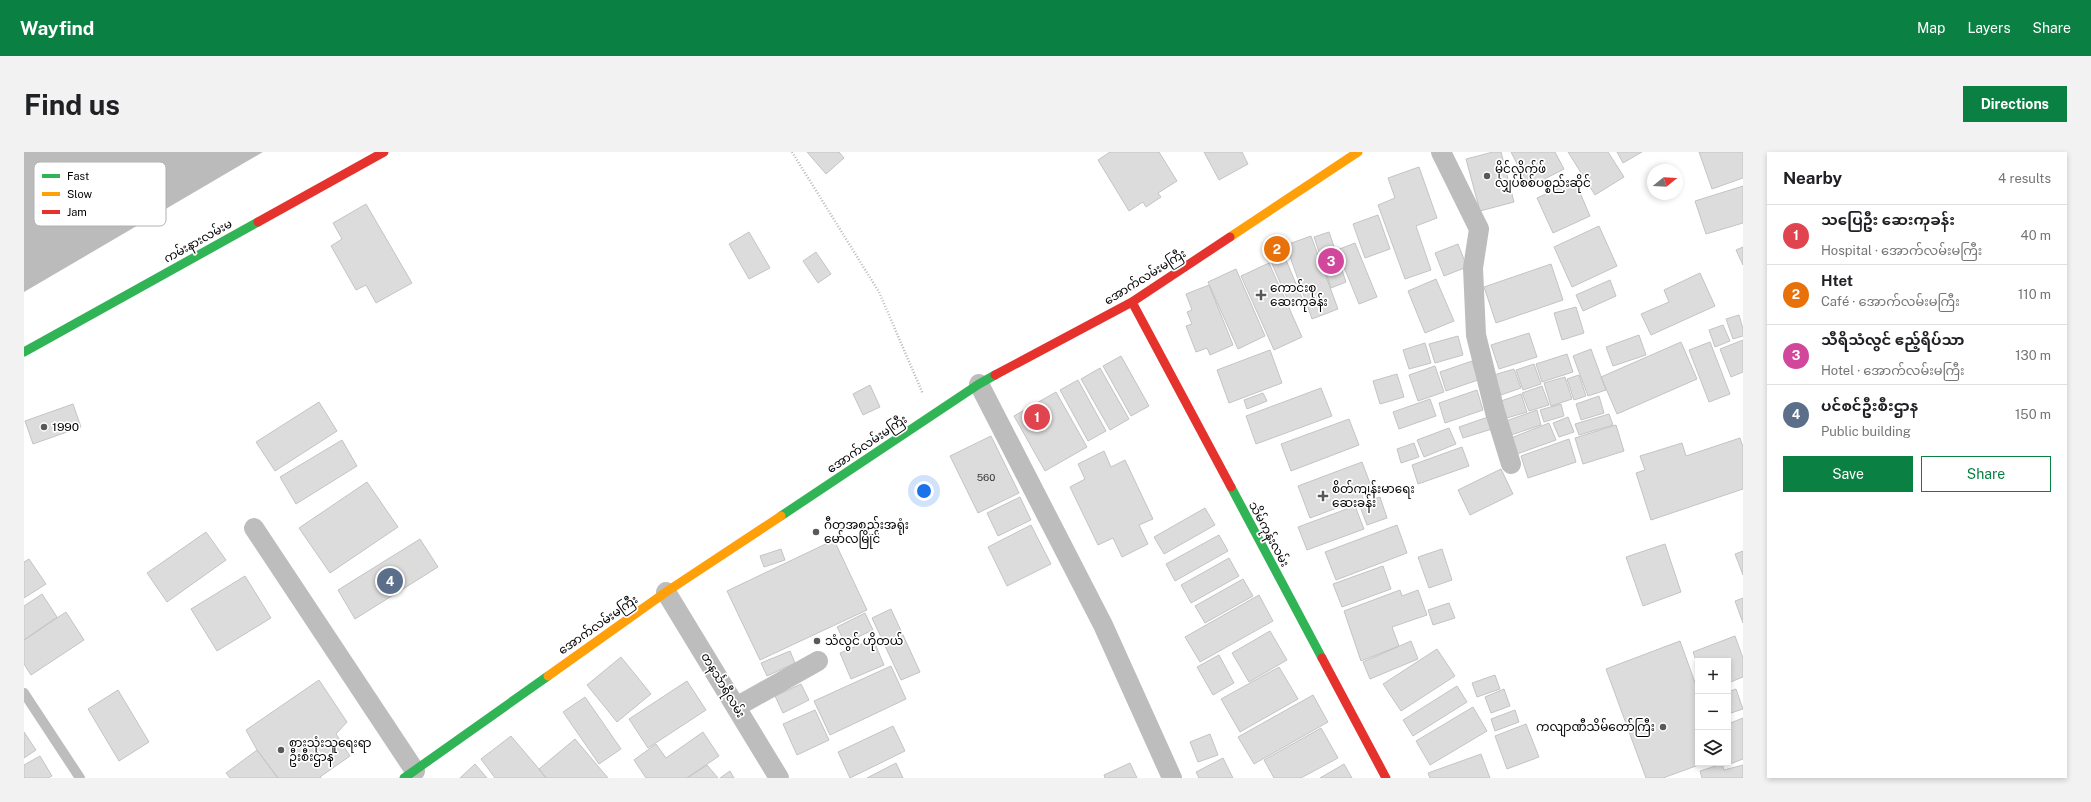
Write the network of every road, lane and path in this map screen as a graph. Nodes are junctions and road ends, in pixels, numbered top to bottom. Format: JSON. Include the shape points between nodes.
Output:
{"nodes":[{"id":1,"x":384,"y":152,"type":"edge"},
{"id":2,"x":792,"y":152,"type":"edge"},
{"id":3,"x":1358,"y":152,"type":"edge"},
{"id":4,"x":1441,"y":152,"type":"edge"},
{"id":5,"x":1132,"y":302,"type":"junction"},
{"id":6,"x":24,"y":352,"type":"edge"},
{"id":7,"x":979,"y":384,"type":"junction"},
{"id":8,"x":932,"y":416,"type":"junction"},
{"id":9,"x":1512,"y":464,"type":"dead end"},
{"id":10,"x":254,"y":528,"type":"dead end"},
{"id":11,"x":666,"y":592,"type":"junction"},
{"id":12,"x":818,"y":661,"type":"dead end"},
{"id":13,"x":24,"y":693,"type":"edge"},
{"id":14,"x":736,"y":707,"type":"junction"},
{"id":15,"x":410,"y":774,"type":"edge"},
{"id":16,"x":80,"y":778,"type":"edge"},
{"id":17,"x":779,"y":778,"type":"edge"},
{"id":18,"x":1172,"y":778,"type":"edge"},
{"id":19,"x":1386,"y":778,"type":"edge"}],
"edges":[{"from":1,"to":6,"type":"main road","name":"ကမ်းနားလမ်းမ"},
{"from":2,"to":8,"type":"path","via":[[879,292]]},
{"from":3,"to":5,"type":"main road","name":"အောက်လမ်းမကြီး"},
{"from":4,"to":9,"type":"street","via":[[1479,229],[1473,268],[1476,335],[1495,412]]},
{"from":5,"to":7,"type":"main road","name":"အောက်လမ်းမကြီး"},
{"from":5,"to":19,"type":"main road","name":"သိမ်ကုန်းလမ်း"},
{"from":7,"to":8,"type":"main road","name":"အောက်လမ်းမကြီး"},
{"from":7,"to":18,"type":"street","via":[[1103,625]]},
{"from":8,"to":11,"type":"main road","name":"အောက်လမ်းမကြီး"},
{"from":10,"to":15,"type":"street"},
{"from":11,"to":14,"type":"street","name":"တနင်္သာရီလမ်း"},
{"from":11,"to":15,"type":"main road","name":"အောက်လမ်းမကြီး"},
{"from":12,"to":14,"type":"street"},
{"from":13,"to":16,"type":"lane"},
{"from":14,"to":17,"type":"street","name":"တနင်္သာရီလမ်း"}]}
